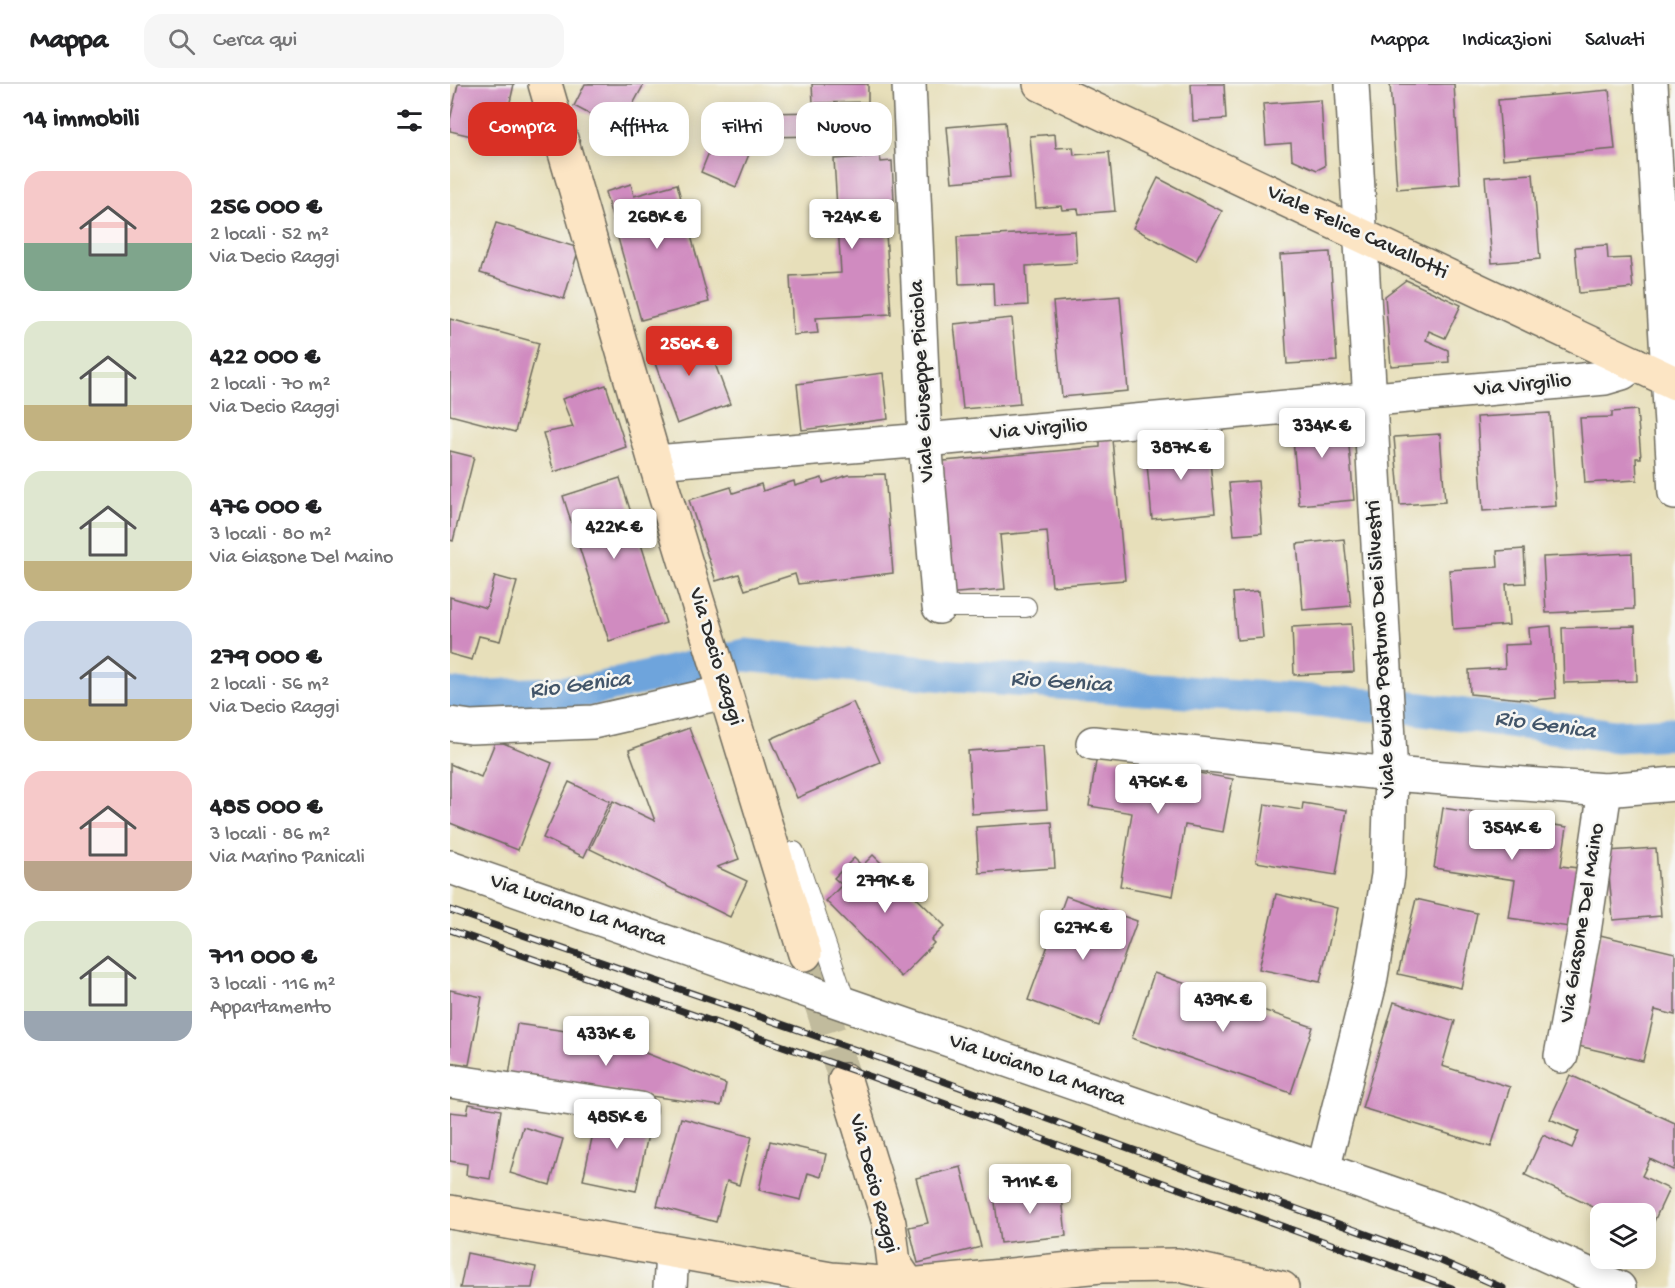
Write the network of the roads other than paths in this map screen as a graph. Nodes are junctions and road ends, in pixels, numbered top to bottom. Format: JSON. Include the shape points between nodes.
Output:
{"nodes":[{"id":1,"x":544,"y":84,"type":"edge"},
{"id":2,"x":909,"y":84,"type":"edge"},
{"id":3,"x":1040,"y":84,"type":"edge"},
{"id":4,"x":1352,"y":84,"type":"edge"},
{"id":5,"x":1652,"y":84,"type":"edge"},
{"id":6,"x":1359,"y":234,"type":"junction"},
{"id":7,"x":1635,"y":364,"type":"junction"},
{"id":8,"x":1671,"y":381,"type":"edge"},
{"id":9,"x":1369,"y":401,"type":"junction"},
{"id":10,"x":924,"y":440,"type":"junction"},
{"id":11,"x":655,"y":462,"type":"junction"},
{"id":12,"x":1675,"y":493,"type":"edge"},
{"id":13,"x":939,"y":607,"type":"joint"},
{"id":14,"x":1026,"y":607,"type":"dead end"},
{"id":15,"x":727,"y":695,"type":"junction"},
{"id":16,"x":450,"y":724,"type":"edge"},
{"id":17,"x":1093,"y":743,"type":"dead end"},
{"id":18,"x":1391,"y":774,"type":"junction"},
{"id":19,"x":1675,"y":784,"type":"edge"},
{"id":20,"x":1605,"y":790,"type":"junction"},
{"id":21,"x":794,"y":852,"type":"dead end"},
{"id":22,"x":450,"y":867,"type":"edge"},
{"id":23,"x":805,"y":954,"type":"tunnel mouth"},
{"id":24,"x":846,"y":1004,"type":"junction"},
{"id":25,"x":1561,"y":1056,"type":"dead end"},
{"id":26,"x":845,"y":1080,"type":"tunnel mouth"},
{"id":27,"x":450,"y":1081,"type":"edge"},
{"id":28,"x":640,"y":1108,"type":"dead end"},
{"id":29,"x":1323,"y":1170,"type":"junction"},
{"id":30,"x":450,"y":1212,"type":"edge"},
{"id":31,"x":672,"y":1252,"type":"junction"},
{"id":32,"x":910,"y":1286,"type":"edge"},
{"id":33,"x":1271,"y":1286,"type":"edge"},
{"id":34,"x":670,"y":1288,"type":"edge"},
{"id":35,"x":1619,"y":1288,"type":"edge"}],
"edges":[{"from":1,"to":11,"type":"street","name":"Via Decio Raggi"},
{"from":2,"to":10,"type":"street","name":"Viale Giuseppe Picciola"},
{"from":3,"to":6,"type":"street","name":"Viale Felice Cavallotti"},
{"from":4,"to":6,"type":"street","name":"Viale Guido Postumo Dei Silvestri"},
{"from":5,"to":8,"type":"street"},
{"from":6,"to":7,"type":"street","name":"Viale Felice Cavallotti"},
{"from":6,"to":9,"type":"street","name":"Viale Guido Postumo Dei Silvestri"},
{"from":7,"to":8,"type":"street","name":"Viale Felice Cavallotti"},
{"from":7,"to":9,"type":"street","name":"Via Virgilio","via":[[1605,378]]},
{"from":8,"to":12,"type":"street"},
{"from":9,"to":10,"type":"street","name":"Via Virgilio"},
{"from":9,"to":18,"type":"street","name":"Viale Guido Postumo Dei Silvestri"},
{"from":10,"to":11,"type":"street","name":"Via Virgilio"},
{"from":10,"to":13,"type":"street","name":"Viale Giuseppe Picciola"},
{"from":11,"to":15,"type":"street","name":"Via Decio Raggi"},
{"from":13,"to":14,"type":"lane"},
{"from":15,"to":16,"type":"street","via":[[592,722],[471,727]]},
{"from":15,"to":23,"type":"street","name":"Via Decio Raggi"},
{"from":17,"to":18,"type":"street","name":"Via Giasone Del Maino"},
{"from":18,"to":20,"type":"street","name":"Via Giasone Del Maino"},
{"from":18,"to":29,"type":"street","name":"Viale Guido Postumo Dei Silvestri","via":[[1388,875],[1370,982]]},
{"from":19,"to":20,"type":"street","name":"Via Giasone Del Maino"},
{"from":20,"to":25,"type":"street","name":"Via Giasone Del Maino"},
{"from":21,"to":24,"type":"lane"},
{"from":22,"to":24,"type":"street","name":"Via Luciano La Marca"},
{"from":24,"to":29,"type":"street","name":"Via Luciano La Marca"},
{"from":26,"to":32,"type":"street","name":"Via Decio Raggi","via":[[889,1223],[894,1263]]},
{"from":27,"to":28,"type":"street"},
{"from":29,"to":35,"type":"street","name":"Via Luciano La Marca","via":[[1466,1219]]},
{"from":30,"to":31,"type":"street"},
{"from":31,"to":32,"type":"street","via":[[831,1279]]},
{"from":31,"to":34,"type":"street"},
{"from":32,"to":33,"type":"street","via":[[1101,1266],[1178,1265]]}]}
